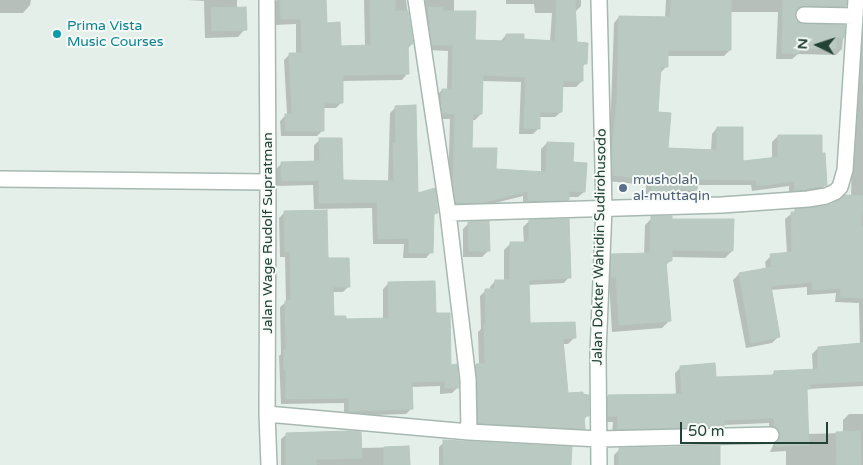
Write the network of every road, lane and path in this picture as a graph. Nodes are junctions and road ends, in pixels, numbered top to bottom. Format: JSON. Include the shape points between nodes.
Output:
{"nodes":[{"id":1,"x":267,"y":0,"type":"edge"},
{"id":2,"x":416,"y":0,"type":"edge"},
{"id":3,"x":599,"y":0,"type":"edge"},
{"id":4,"x":856,"y":0,"type":"edge"},
{"id":5,"x":804,"y":15,"type":"dead end"},
{"id":6,"x":855,"y":16,"type":"junction"},
{"id":7,"x":0,"y":179,"type":"edge"},
{"id":8,"x":268,"y":182,"type":"junction"},
{"id":9,"x":604,"y":208,"type":"junction"},
{"id":10,"x":448,"y":213,"type":"junction"},
{"id":11,"x":268,"y":414,"type":"junction"},
{"id":12,"x":470,"y":432,"type":"junction"},
{"id":13,"x":771,"y":435,"type":"dead end"},
{"id":14,"x":600,"y":439,"type":"junction"},
{"id":15,"x":269,"y":465,"type":"edge"},
{"id":16,"x":599,"y":465,"type":"edge"}],
"edges":[{"from":1,"to":8,"type":"street","name":"Jalan Wage Rudolf Supratman"},
{"from":2,"to":10,"type":"street"},
{"from":3,"to":9,"type":"street","name":"Jalan Dokter Wahidin Sudirohusodo"},
{"from":4,"to":6,"type":"street"},
{"from":5,"to":6,"type":"street"},
{"from":6,"to":9,"type":"street","via":[[845,170],[835,192],[808,199],[722,205]]},
{"from":7,"to":8,"type":"street"},
{"from":8,"to":11,"type":"street","name":"Jalan Wage Rudolf Supratman"},
{"from":9,"to":10,"type":"street"},
{"from":9,"to":14,"type":"street","name":"Jalan Dokter Wahidin Sudirohusodo","via":[[598,353]]},
{"from":10,"to":12,"type":"street","via":[[468,379]]},
{"from":11,"to":12,"type":"street"},
{"from":11,"to":15,"type":"street","name":"Jalan Wage Rudolf Supratman"},
{"from":12,"to":14,"type":"street"},
{"from":13,"to":14,"type":"street"},
{"from":14,"to":16,"type":"street","name":"Jalan Dokter Wahidin Sudirohusodo"}]}
